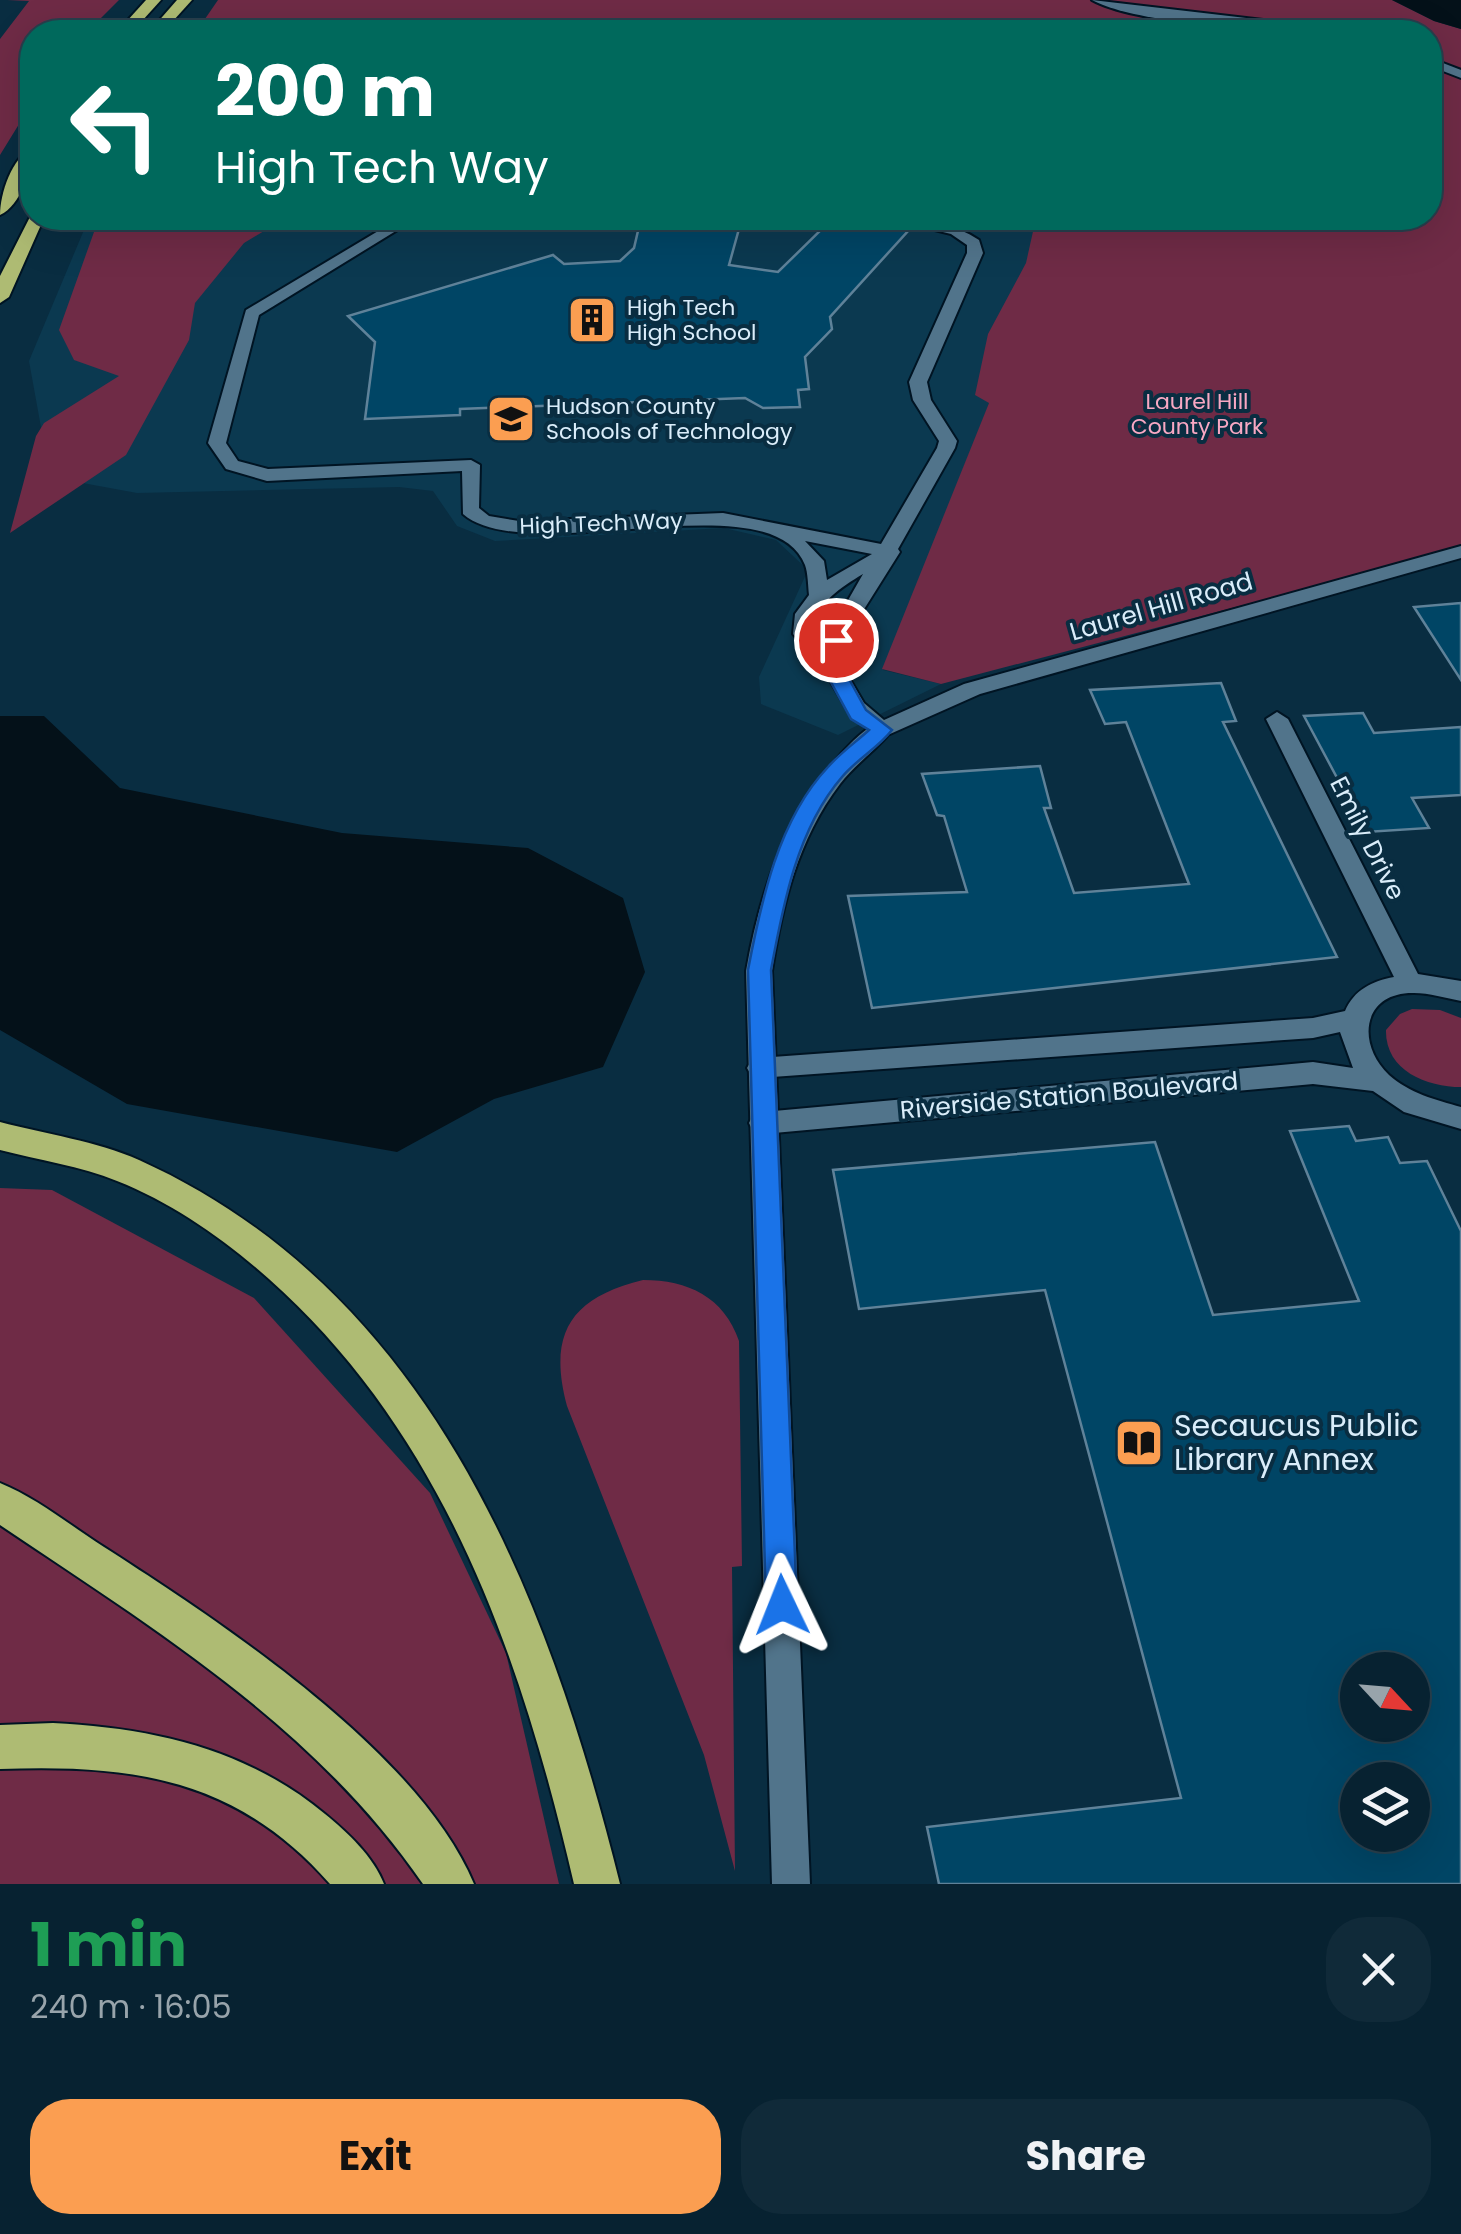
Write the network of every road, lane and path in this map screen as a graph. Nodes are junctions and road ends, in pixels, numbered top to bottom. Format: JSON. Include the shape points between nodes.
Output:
{"nodes":[{"id":1,"x":154,"y":0,"type":"edge"},
{"id":2,"x":185,"y":0,"type":"edge"},
{"id":3,"x":1098,"y":0,"type":"edge"},
{"id":4,"x":135,"y":20,"type":"edge"},
{"id":5,"x":167,"y":20,"type":"edge"},
{"id":6,"x":1218,"y":20,"type":"edge"},
{"id":7,"x":20,"y":174,"type":"edge"},
{"id":8,"x":0,"y":210,"type":"edge"},
{"id":9,"x":30,"y":230,"type":"edge"},
{"id":10,"x":390,"y":230,"type":"edge"},
{"id":11,"x":947,"y":230,"type":"edge"},
{"id":12,"x":0,"y":296,"type":"edge"},
{"id":13,"x":0,"y":305,"type":"edge"},
{"id":14,"x":782,"y":528,"type":"junction"},
{"id":15,"x":890,"y":552,"type":"junction"},
{"id":16,"x":1461,"y":552,"type":"edge"},
{"id":17,"x":820,"y":595,"type":"junction"},
{"id":18,"x":831,"y":664,"type":"junction"},
{"id":19,"x":1277,"y":719,"type":"dead end"},
{"id":20,"x":882,"y":730,"type":"junction"},
{"id":21,"x":1409,"y":982,"type":"junction"},
{"id":22,"x":1461,"y":991,"type":"edge"},
{"id":23,"x":1352,"y":1019,"type":"junction"},
{"id":24,"x":760,"y":1068,"type":"junction"},
{"id":25,"x":1374,"y":1081,"type":"junction"},
{"id":26,"x":1461,"y":1118,"type":"edge"},
{"id":27,"x":763,"y":1124,"type":"junction"},
{"id":28,"x":0,"y":1136,"type":"edge"},
{"id":29,"x":0,"y":1502,"type":"edge"},
{"id":30,"x":0,"y":1747,"type":"edge"},
{"id":31,"x":361,"y":1884,"type":"edge"},
{"id":32,"x":452,"y":1884,"type":"edge"},
{"id":33,"x":597,"y":1884,"type":"edge"},
{"id":34,"x":791,"y":1884,"type":"edge"}],
"edges":[{"from":1,"to":4,"type":"highway"},
{"from":2,"to":5,"type":"highway"},
{"from":3,"to":6,"type":"street"},
{"from":7,"to":8,"type":"highway"},
{"from":9,"to":12,"type":"highway"},
{"from":10,"to":14,"type":"street","name":"High Tech Way","via":[[252,313],[217,443],[232,465],[267,475],[471,475],[474,516],[506,526],[706,519]]},
{"from":11,"to":15,"type":"street","via":[[965,234],[976,249],[918,382],[948,441]]},
{"from":12,"to":13,"type":"highway"},
{"from":14,"to":15,"type":"street","name":"High Tech Way"},
{"from":14,"to":17,"type":"street","via":[[814,561]]},
{"from":15,"to":17,"type":"street"},
{"from":15,"to":18,"type":"street","via":[[841,630]]},
{"from":16,"to":20,"type":"street","name":"Laurel Hill Road","via":[[988,684]]},
{"from":17,"to":18,"type":"street","via":[[804,615],[802,633]]},
{"from":18,"to":20,"type":"street","via":[[853,708]]},
{"from":19,"to":21,"type":"street","name":"Emily Drive"},
{"from":20,"to":24,"type":"street","name":"Laurel Hill Road","via":[[833,773],[785,862],[759,970]]},
{"from":21,"to":22,"type":"street"},
{"from":21,"to":23,"type":"street","via":[[1378,990]]},
{"from":23,"to":24,"type":"street","name":"Riverside Station Boulevard","via":[[1313,1028]]},
{"from":23,"to":25,"type":"street","via":[[1355,1050]]},
{"from":24,"to":27,"type":"street","name":"Laurel Hill Road"},
{"from":25,"to":26,"type":"street","via":[[1417,1107]]},
{"from":25,"to":27,"type":"street","name":"Riverside Station Boulevard","via":[[1313,1074]]},
{"from":27,"to":34,"type":"street","name":"Laurel Hill Road"},
{"from":28,"to":33,"type":"highway","via":[[76,1150],[139,1172],[217,1218],[330,1314],[405,1404],[459,1486],[526,1629]]},
{"from":29,"to":32,"type":"highway","via":[[308,1716],[386,1793]]},
{"from":30,"to":31,"type":"highway","via":[[109,1746],[195,1763],[287,1811]]}]}
